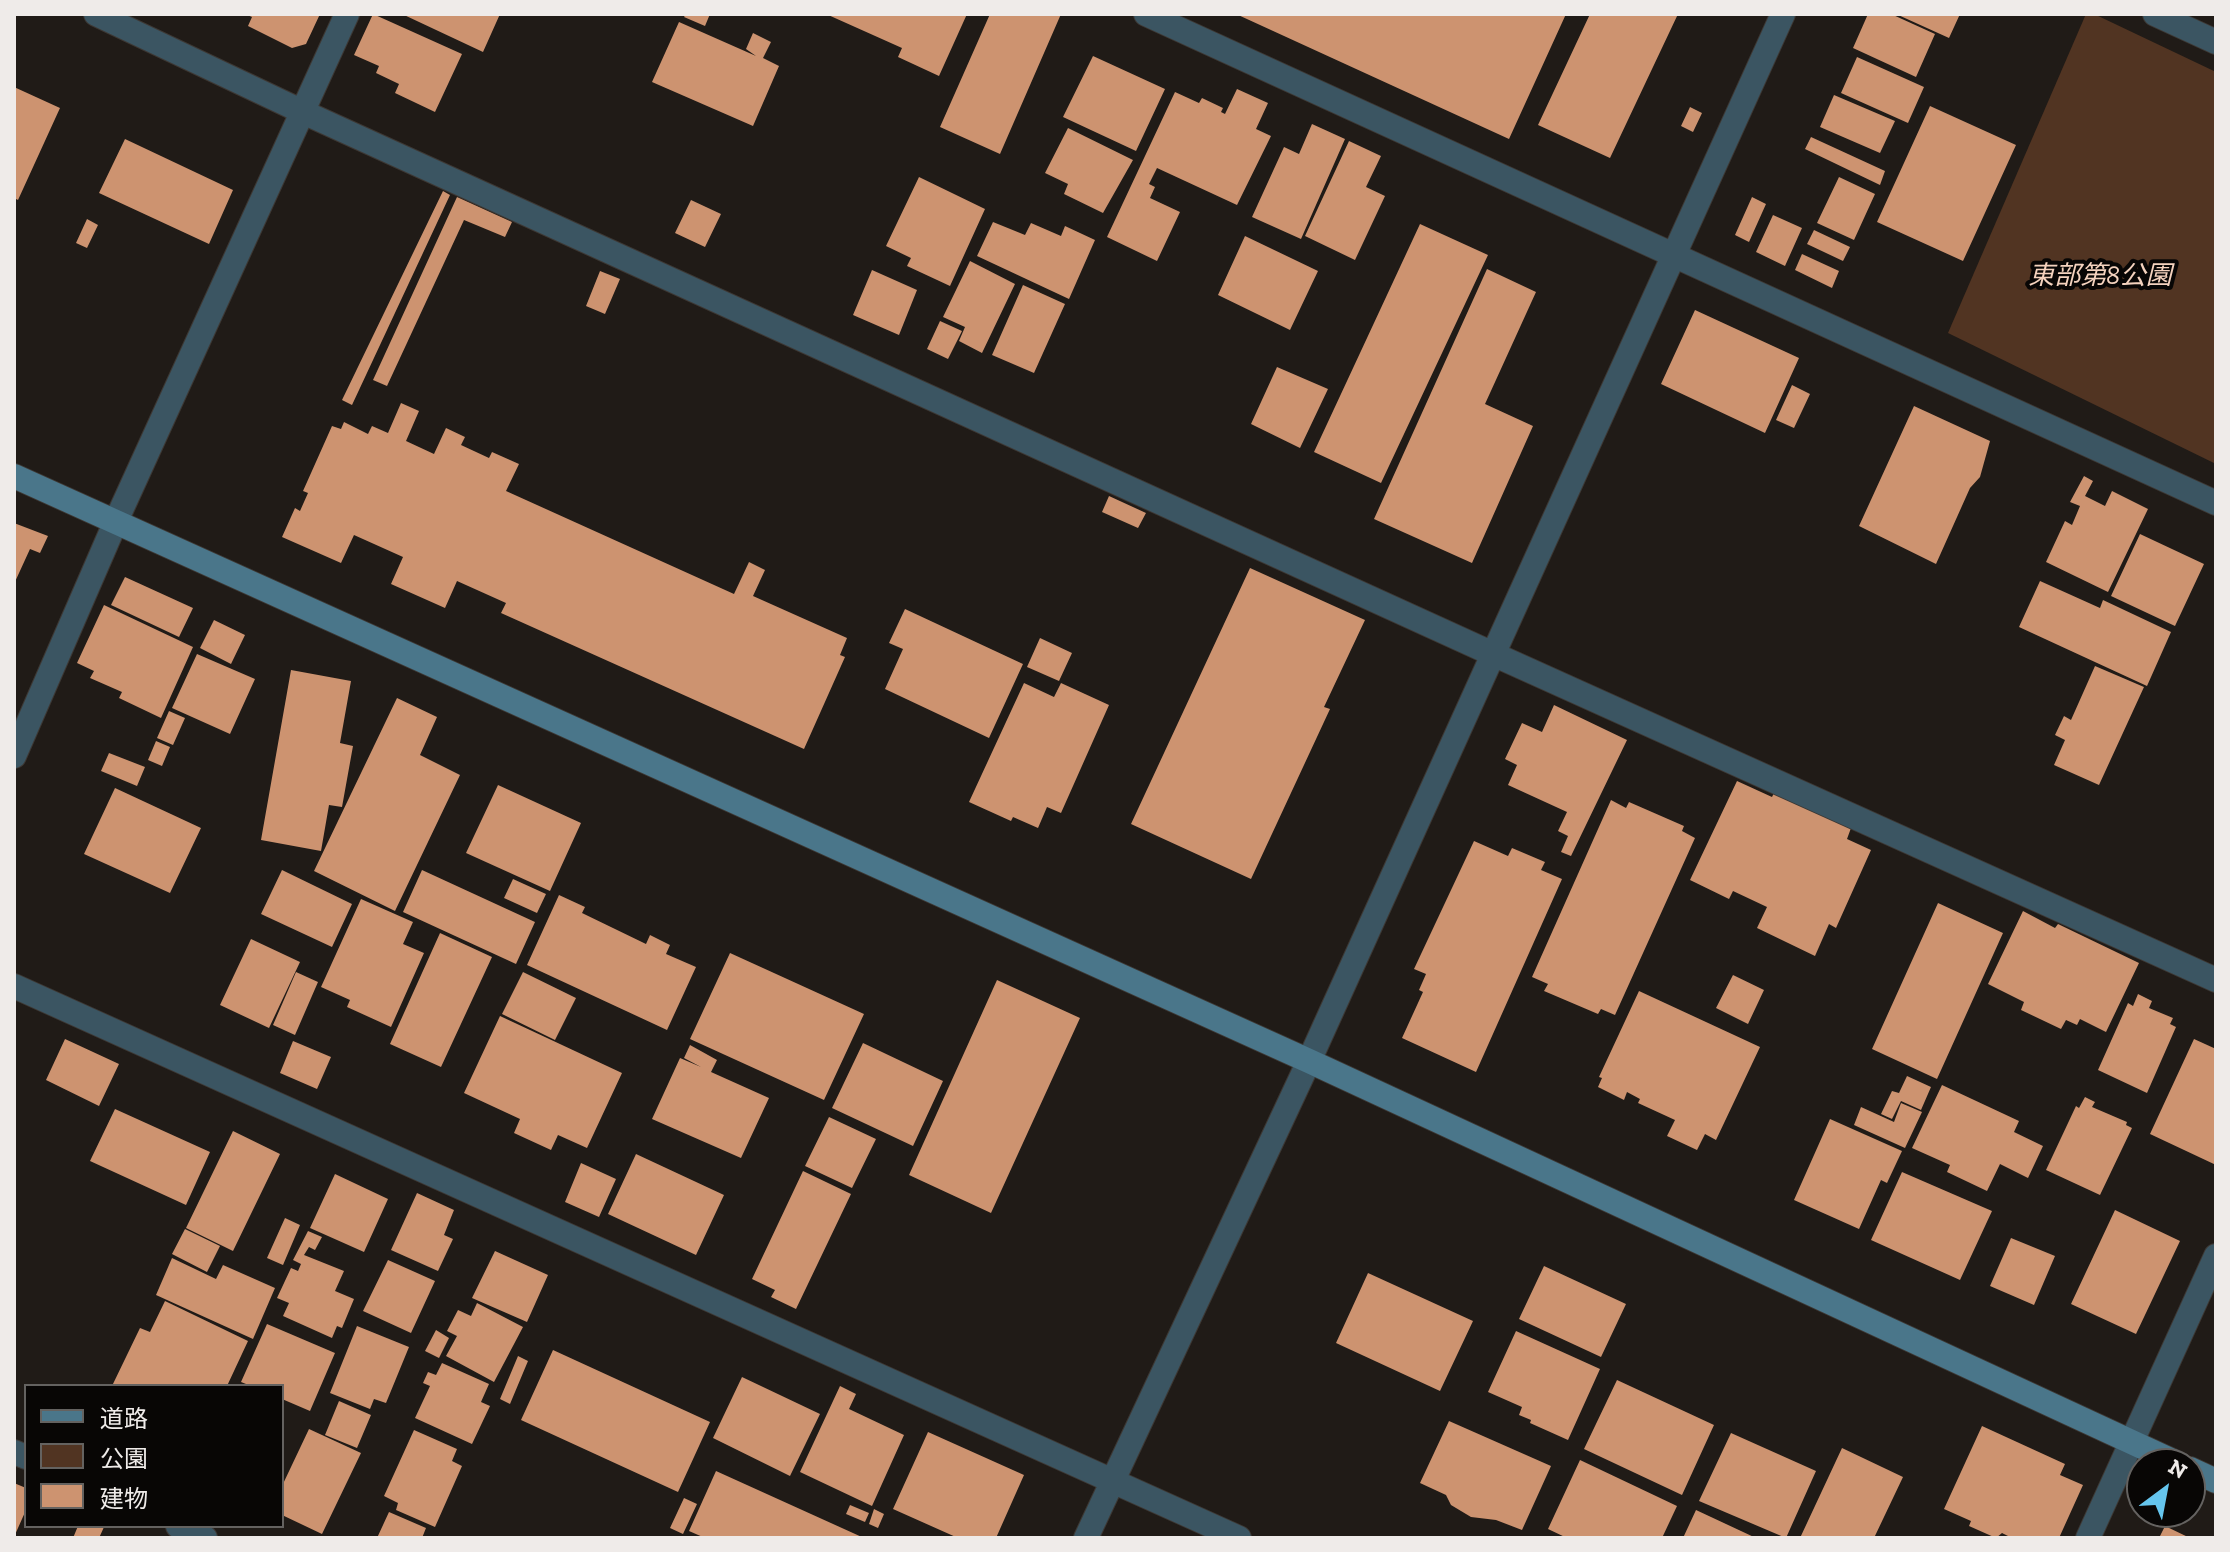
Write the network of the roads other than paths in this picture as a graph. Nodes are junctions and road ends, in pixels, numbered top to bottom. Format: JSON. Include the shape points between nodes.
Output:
{"nodes":[{"id":1,"x":96,"y":14,"type":"edge"},
{"id":2,"x":347,"y":14,"type":"edge"},
{"id":3,"x":1146,"y":14,"type":"edge"},
{"id":4,"x":1783,"y":14,"type":"edge"},
{"id":5,"x":2155,"y":14,"type":"edge"},
{"id":6,"x":2216,"y":42,"type":"edge"},
{"id":7,"x":303,"y":112,"type":"junction"},
{"id":8,"x":1672,"y":256,"type":"junction"},
{"id":9,"x":14,"y":476,"type":"edge"},
{"id":10,"x":2216,"y":503,"type":"edge"},
{"id":11,"x":116,"y":521,"type":"junction"},
{"id":12,"x":1493,"y":654,"type":"junction"},
{"id":13,"x":14,"y":756,"type":"edge"},
{"id":14,"x":2216,"y":980,"type":"edge"},
{"id":15,"x":14,"y":986,"type":"edge"},
{"id":16,"x":1309,"y":1061,"type":"junction"},
{"id":17,"x":2216,"y":1256,"type":"edge"},
{"id":18,"x":2132,"y":1443,"type":"junction"},
{"id":19,"x":2143,"y":1448,"type":"edge"},
{"id":20,"x":1113,"y":1479,"type":"junction"},
{"id":21,"x":182,"y":1528,"type":"edge"},
{"id":22,"x":205,"y":1538,"type":"edge"},
{"id":23,"x":1086,"y":1538,"type":"edge"},
{"id":24,"x":1239,"y":1538,"type":"edge"},
{"id":25,"x":2088,"y":1538,"type":"edge"}],
"edges":[{"from":1,"to":7,"type":"street"},
{"from":2,"to":7,"type":"street"},
{"from":3,"to":8,"type":"street"},
{"from":4,"to":8,"type":"street"},
{"from":5,"to":6,"type":"street"},
{"from":7,"to":11,"type":"street"},
{"from":7,"to":12,"type":"street"},
{"from":8,"to":10,"type":"street"},
{"from":8,"to":12,"type":"street"},
{"from":9,"to":11,"type":"street"},
{"from":11,"to":13,"type":"street"},
{"from":11,"to":16,"type":"street"},
{"from":12,"to":14,"type":"street"},
{"from":12,"to":16,"type":"street"},
{"from":15,"to":20,"type":"street"},
{"from":16,"to":18,"type":"street"},
{"from":16,"to":20,"type":"street"},
{"from":17,"to":18,"type":"street"},
{"from":18,"to":19,"type":"street"},
{"from":18,"to":25,"type":"street"},
{"from":20,"to":23,"type":"street"},
{"from":20,"to":24,"type":"street"},
{"from":21,"to":22,"type":"street"}]}
